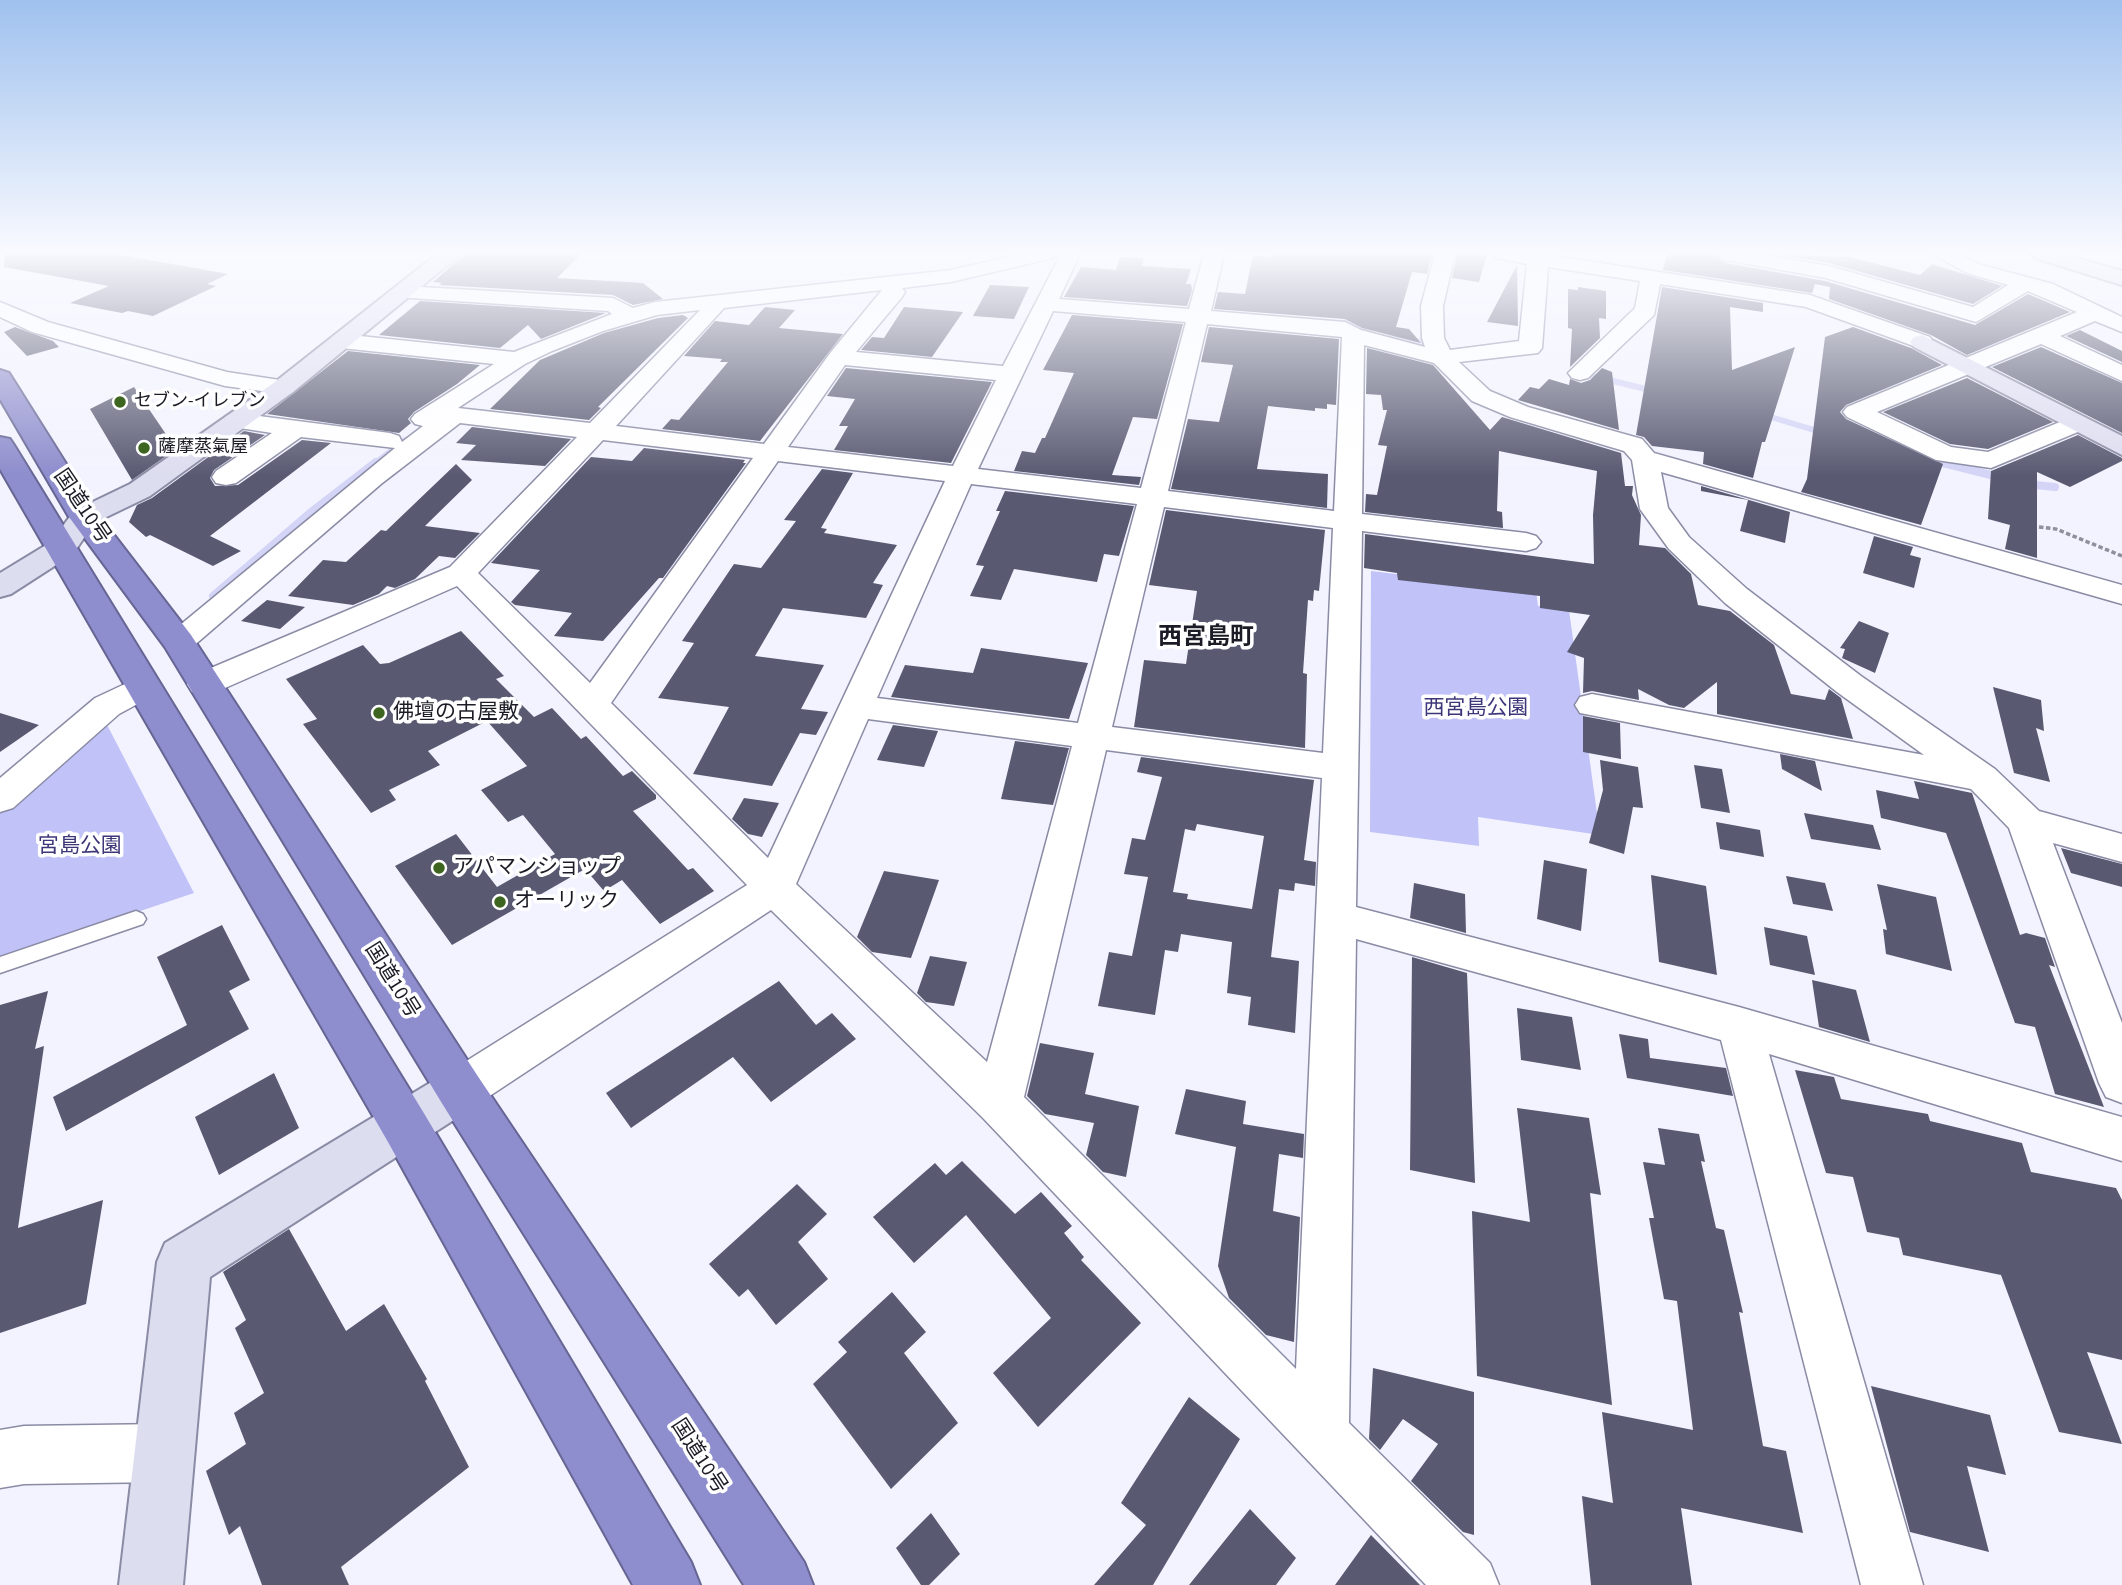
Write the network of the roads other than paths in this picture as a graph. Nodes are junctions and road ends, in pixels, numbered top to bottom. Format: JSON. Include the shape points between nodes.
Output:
{"nodes":[{"id":1,"x":43,"y":328,"type":"edge"},
{"id":2,"x":357,"y":328,"type":"edge"},
{"id":3,"x":590,"y":328,"type":"edge"},
{"id":4,"x":624,"y":328,"type":"edge"},
{"id":5,"x":695,"y":328,"type":"edge"},
{"id":6,"x":861,"y":328,"type":"edge"},
{"id":7,"x":1033,"y":328,"type":"edge"},
{"id":8,"x":1195,"y":328,"type":"edge"},
{"id":9,"x":1332,"y":328,"type":"edge"},
{"id":10,"x":1433,"y":328,"type":"edge"},
{"id":11,"x":1532,"y":328,"type":"edge"},
{"id":12,"x":1627,"y":328,"type":"edge"},
{"id":13,"x":1884,"y":328,"type":"edge"},
{"id":14,"x":2058,"y":328,"type":"edge"},
{"id":15,"x":1353,"y":335,"type":"junction"},
{"id":16,"x":2041,"y":335,"type":"junction"},
{"id":17,"x":341,"y":341,"type":"junction"},
{"id":18,"x":1922,"y":342,"type":"joint"},
{"id":19,"x":839,"y":357,"type":"junction"},
{"id":20,"x":1442,"y":358,"type":"junction"},
{"id":21,"x":517,"y":359,"type":"junction"},
{"id":22,"x":1970,"y":367,"type":"junction"},
{"id":23,"x":1010,"y":373,"type":"junction"},
{"id":24,"x":1580,"y":373,"type":"dead end"},
{"id":25,"x":2122,"y":374,"type":"edge"},
{"id":26,"x":0,"y":378,"type":"edge"},
{"id":27,"x":284,"y":387,"type":"junction"},
{"id":28,"x":455,"y":415,"type":"junction"},
{"id":29,"x":236,"y":421,"type":"junction"},
{"id":30,"x":2076,"y":424,"type":"junction"},
{"id":31,"x":292,"y":430,"type":"junction"},
{"id":32,"x":592,"y":432,"type":"junction"},
{"id":33,"x":390,"y":441,"type":"junction"},
{"id":34,"x":0,"y":445,"type":"edge"},
{"id":35,"x":2122,"y":447,"type":"edge"},
{"id":36,"x":770,"y":454,"type":"junction"},
{"id":37,"x":1644,"y":458,"type":"junction"},
{"id":38,"x":961,"y":476,"type":"junction"},
{"id":39,"x":226,"y":477,"type":"dead end"},
{"id":40,"x":1151,"y":497,"type":"junction"},
{"id":41,"x":1347,"y":519,"type":"junction"},
{"id":42,"x":73,"y":533,"type":"junction"},
{"id":43,"x":1526,"y":542,"type":"dead end"},
{"id":44,"x":461,"y":573,"type":"junction"},
{"id":45,"x":0,"y":586,"type":"edge"},
{"id":46,"x":207,"y":587,"type":"dead end"},
{"id":47,"x":2122,"y":595,"type":"edge"},
{"id":48,"x":176,"y":623,"type":"junction"},
{"id":49,"x":204,"y":684,"type":"junction"},
{"id":50,"x":142,"y":687,"type":"junction"},
{"id":51,"x":593,"y":703,"type":"junction"},
{"id":52,"x":1592,"y":705,"type":"dead end"},
{"id":53,"x":854,"y":706,"type":"junction"},
{"id":54,"x":1089,"y":737,"type":"junction"},
{"id":55,"x":1340,"y":768,"type":"junction"},
{"id":56,"x":1982,"y":778,"type":"junction"},
{"id":57,"x":0,"y":799,"type":"edge"},
{"id":58,"x":2026,"y":821,"type":"junction"},
{"id":59,"x":2122,"y":848,"type":"edge"},
{"id":60,"x":774,"y":888,"type":"junction"},
{"id":61,"x":1337,"y":918,"type":"junction"},
{"id":62,"x":136,"y":919,"type":"dead end"},
{"id":63,"x":0,"y":965,"type":"edge"},
{"id":64,"x":1739,"y":1026,"type":"junction"},
{"id":65,"x":2122,"y":1083,"type":"edge"},
{"id":66,"x":460,"y":1090,"type":"junction"},
{"id":67,"x":999,"y":1103,"type":"junction"},
{"id":68,"x":405,"y":1126,"type":"junction"},
{"id":69,"x":2122,"y":1139,"type":"edge"},
{"id":70,"x":1321,"y":1430,"type":"junction"},
{"id":71,"x":163,"y":1452,"type":"junction"},
{"id":72,"x":0,"y":1459,"type":"edge"},
{"id":73,"x":151,"y":1585,"type":"edge"},
{"id":74,"x":668,"y":1585,"type":"edge"},
{"id":75,"x":781,"y":1585,"type":"edge"},
{"id":76,"x":1468,"y":1585,"type":"edge"},
{"id":77,"x":1892,"y":1585,"type":"edge"}],
"edges":[{"from":1,"to":27,"type":"street","via":[[225,379]]},
{"from":2,"to":17,"type":"street"},
{"from":3,"to":21,"type":"street"},
{"from":4,"to":28,"type":"street","via":[[562,349],[508,378]]},
{"from":5,"to":32,"type":"street"},
{"from":6,"to":19,"type":"street"},
{"from":7,"to":23,"type":"street"},
{"from":8,"to":40,"type":"street"},
{"from":9,"to":15,"type":"street"},
{"from":10,"to":20,"type":"street"},
{"from":11,"to":20,"type":"street","via":[[1530,348]]},
{"from":12,"to":24,"type":"street"},
{"from":13,"to":18,"type":"street"},
{"from":14,"to":16,"type":"street"},
{"from":15,"to":20,"type":"street"},
{"from":15,"to":41,"type":"street"},
{"from":16,"to":22,"type":"street"},
{"from":16,"to":25,"type":"street"},
{"from":17,"to":21,"type":"street"},
{"from":17,"to":27,"type":"street"},
{"from":18,"to":22,"type":"street"},
{"from":19,"to":23,"type":"street"},
{"from":19,"to":36,"type":"street"},
{"from":20,"to":37,"type":"street","via":[[1480,396],[1633,445]]},
{"from":21,"to":33,"type":"street"},
{"from":22,"to":30,"type":"street"},
{"from":22,"to":30,"type":"street","via":[[1856,412],[1944,454],[1991,460]]},
{"from":23,"to":38,"type":"street"},
{"from":26,"to":42,"type":"highway","name":"国道10号"},
{"from":27,"to":29,"type":"street"},
{"from":28,"to":32,"type":"street"},
{"from":28,"to":48,"type":"street"},
{"from":29,"to":31,"type":"street"},
{"from":29,"to":42,"type":"street"},
{"from":30,"to":35,"type":"street"},
{"from":31,"to":33,"type":"street"},
{"from":31,"to":39,"type":"street"},
{"from":32,"to":36,"type":"street"},
{"from":32,"to":44,"type":"street"},
{"from":33,"to":46,"type":"street"},
{"from":34,"to":42,"type":"highway","name":"国道10号"},
{"from":36,"to":38,"type":"street"},
{"from":36,"to":51,"type":"street"},
{"from":37,"to":47,"type":"street"},
{"from":37,"to":56,"type":"street","via":[[1654,509],[1679,543],[1736,596],[1849,684]]},
{"from":38,"to":40,"type":"street"},
{"from":38,"to":53,"type":"street"},
{"from":40,"to":41,"type":"street"},
{"from":40,"to":54,"type":"street"},
{"from":41,"to":43,"type":"street"},
{"from":41,"to":55,"type":"street"},
{"from":42,"to":45,"type":"street"},
{"from":42,"to":48,"type":"highway","name":"国道10号"},
{"from":42,"to":50,"type":"highway","name":"国道10号"},
{"from":44,"to":49,"type":"street"},
{"from":44,"to":51,"type":"street"},
{"from":48,"to":49,"type":"highway","name":"国道10号"},
{"from":49,"to":66,"type":"highway","name":"国道10号"},
{"from":50,"to":57,"type":"street","via":[[107,706]]},
{"from":50,"to":68,"type":"highway","name":"国道10号"},
{"from":51,"to":60,"type":"street"},
{"from":52,"to":56,"type":"street"},
{"from":53,"to":54,"type":"street"},
{"from":53,"to":60,"type":"street"},
{"from":54,"to":55,"type":"street"},
{"from":54,"to":67,"type":"street"},
{"from":55,"to":61,"type":"street"},
{"from":56,"to":58,"type":"street"},
{"from":58,"to":59,"type":"street"},
{"from":58,"to":65,"type":"street"},
{"from":60,"to":66,"type":"street"},
{"from":60,"to":67,"type":"street"},
{"from":61,"to":64,"type":"street"},
{"from":61,"to":70,"type":"street"},
{"from":62,"to":63,"type":"lane"},
{"from":64,"to":69,"type":"street"},
{"from":64,"to":77,"type":"street"},
{"from":66,"to":68,"type":"street"},
{"from":66,"to":75,"type":"highway","name":"国道10号"},
{"from":67,"to":70,"type":"street"},
{"from":68,"to":71,"type":"street","via":[[184,1262]]},
{"from":68,"to":74,"type":"highway","name":"国道10号"},
{"from":70,"to":76,"type":"street"},
{"from":71,"to":72,"type":"street"},
{"from":71,"to":73,"type":"street"}]}
